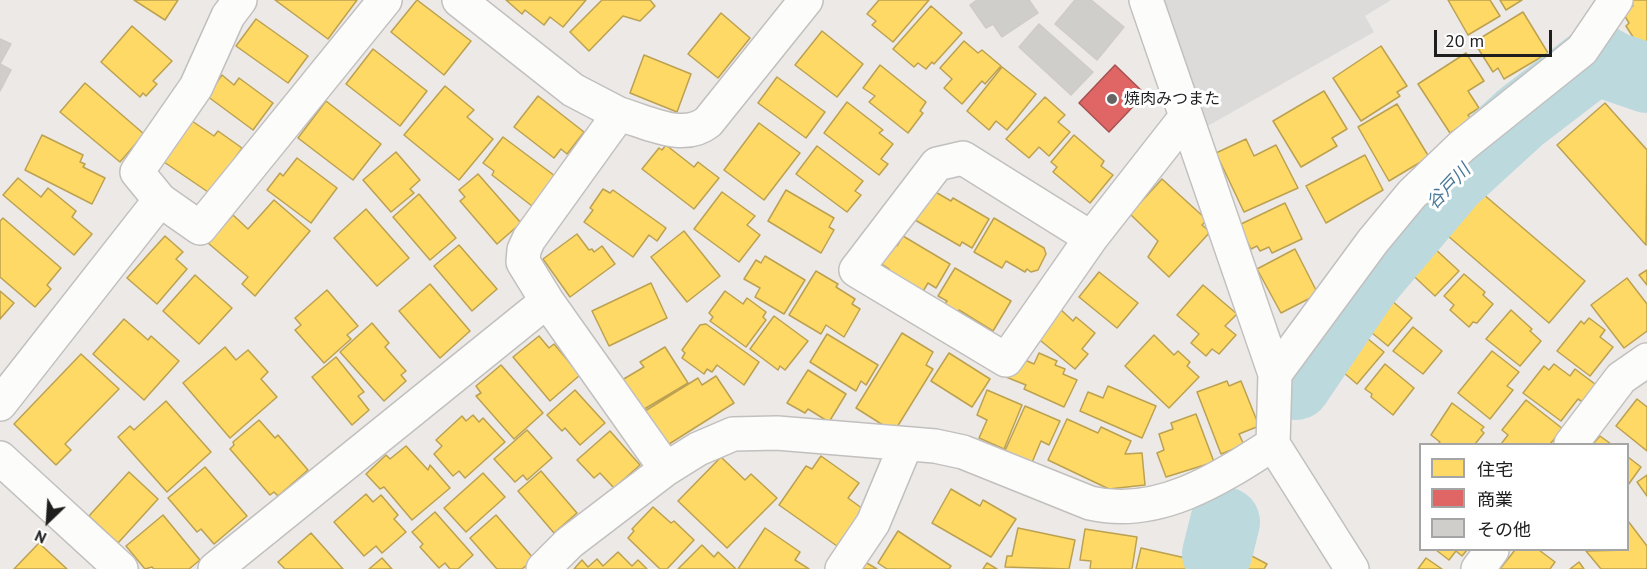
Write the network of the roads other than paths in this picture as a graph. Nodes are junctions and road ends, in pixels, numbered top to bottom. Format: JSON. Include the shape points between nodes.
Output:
{"nodes":[{"id":1,"x":240,"y":0,"type":"edge"},
{"id":2,"x":385,"y":0,"type":"edge"},
{"id":3,"x":806,"y":0,"type":"edge"},
{"id":4,"x":1146,"y":0,"type":"edge"},
{"id":5,"x":1616,"y":0,"type":"edge"},
{"id":6,"x":471,"y":4,"type":"edge"},
{"id":7,"x":619,"y":114,"type":"junction"},
{"id":8,"x":1185,"y":118,"type":"junction"},
{"id":9,"x":160,"y":200,"type":"junction"},
{"id":10,"x":1091,"y":238,"type":"junction"},
{"id":11,"x":547,"y":301,"type":"junction"},
{"id":12,"x":1647,"y":360,"type":"edge"},
{"id":13,"x":1275,"y":374,"type":"junction"},
{"id":14,"x":0,"y":404,"type":"edge"},
{"id":15,"x":1572,"y":443,"type":"edge"},
{"id":16,"x":906,"y":444,"type":"junction"},
{"id":17,"x":1273,"y":444,"type":"junction"},
{"id":18,"x":0,"y":458,"type":"edge"},
{"id":19,"x":666,"y":469,"type":"junction"},
{"id":20,"x":1491,"y":551,"type":"edge"},
{"id":21,"x":121,"y":569,"type":"edge"},
{"id":22,"x":215,"y":569,"type":"edge"},
{"id":23,"x":543,"y":569,"type":"edge"},
{"id":24,"x":842,"y":569,"type":"edge"},
{"id":25,"x":1352,"y":569,"type":"edge"},
{"id":26,"x":1478,"y":569,"type":"edge"}],
"edges":[{"from":1,"to":9,"type":"street","via":[[228,16],[196,87],[137,172]]},
{"from":2,"to":9,"type":"street","via":[[200,228]]},
{"from":3,"to":7,"type":"street","via":[[698,130],[685,133]]},
{"from":4,"to":8,"type":"street"},
{"from":5,"to":13,"type":"street","via":[[1582,50],[1462,146],[1412,194]]},
{"from":6,"to":7,"type":"street","via":[[573,90]]},
{"from":7,"to":11,"type":"street","via":[[524,250],[523,262]]},
{"from":8,"to":10,"type":"street"},
{"from":8,"to":13,"type":"street"},
{"from":9,"to":14,"type":"street"},
{"from":10,"to":10,"type":"street","via":[[1006,360],[856,270],[937,164],[963,158]]},
{"from":11,"to":19,"type":"street"},
{"from":11,"to":22,"type":"street"},
{"from":12,"to":15,"type":"street","via":[[1621,378]]},
{"from":13,"to":17,"type":"street"},
{"from":16,"to":17,"type":"street","via":[[963,452],[1105,507],[1145,504],[1196,491]]},
{"from":16,"to":19,"type":"street","via":[[777,433],[734,434],[698,449]]},
{"from":16,"to":24,"type":"street","via":[[873,523]]},
{"from":17,"to":25,"type":"street"},
{"from":18,"to":21,"type":"street"},
{"from":19,"to":23,"type":"street","via":[[569,543]]},
{"from":20,"to":26,"type":"street"}]}
